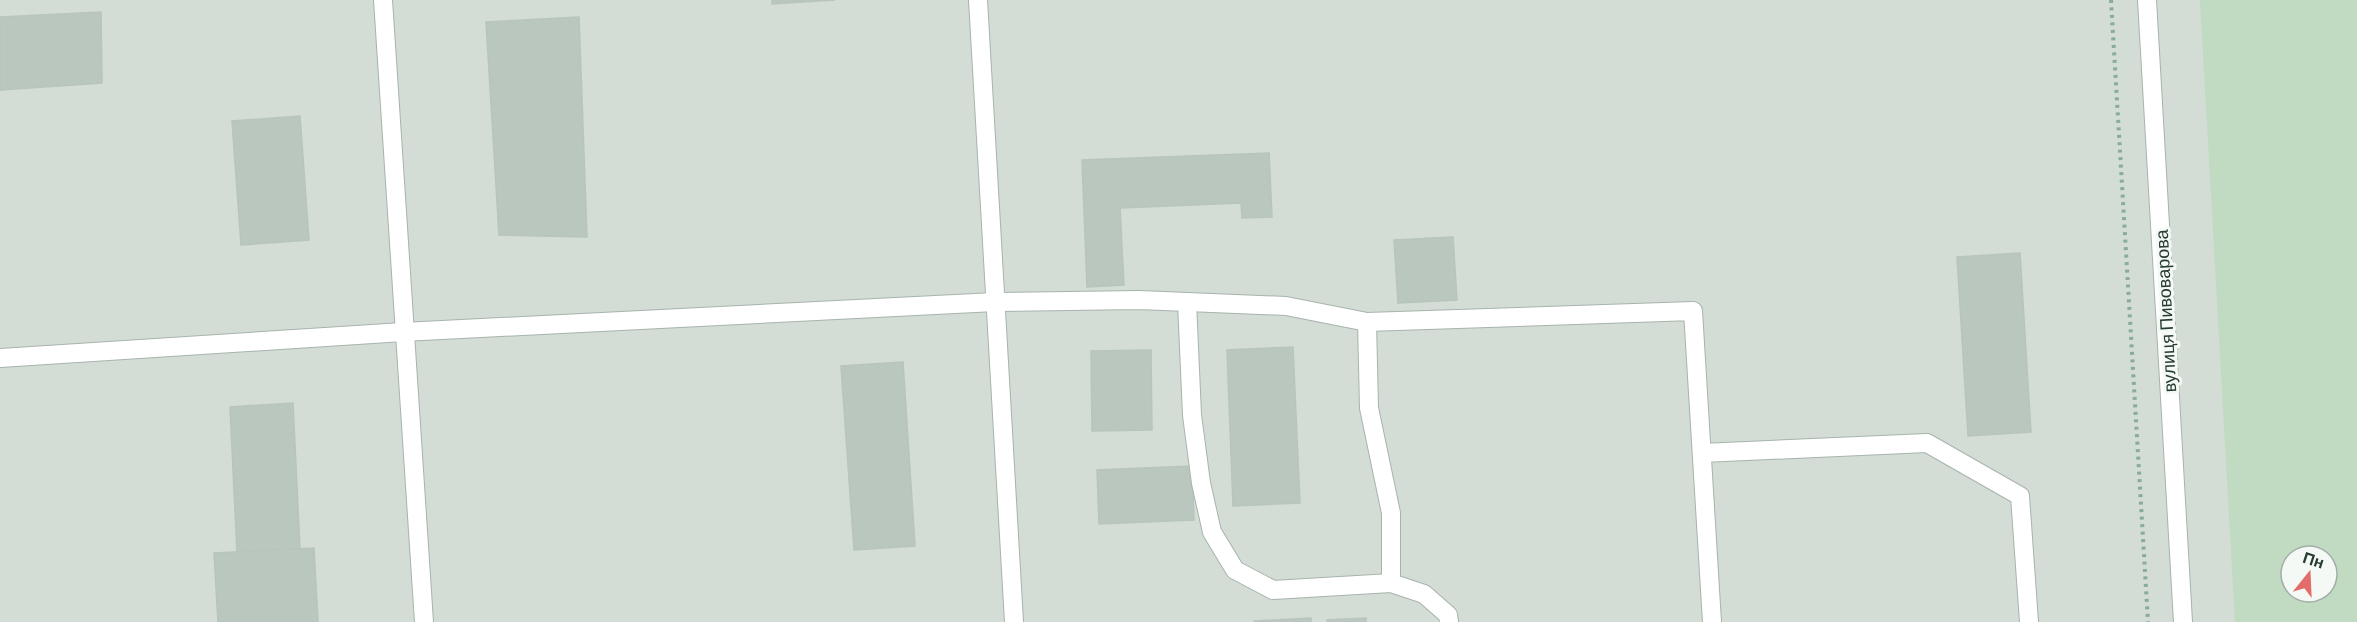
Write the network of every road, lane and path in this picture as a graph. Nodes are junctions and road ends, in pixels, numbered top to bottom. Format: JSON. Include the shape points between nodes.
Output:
{"nodes":[{"id":1,"x":383,"y":0,"type":"edge"},
{"id":2,"x":978,"y":0,"type":"edge"},
{"id":3,"x":2111,"y":0,"type":"edge"},
{"id":4,"x":2147,"y":0,"type":"edge"},
{"id":5,"x":994,"y":302,"type":"junction"},
{"id":6,"x":1187,"y":302,"type":"junction"},
{"id":7,"x":1367,"y":322,"type":"junction"},
{"id":8,"x":403,"y":332,"type":"junction"},
{"id":9,"x":0,"y":358,"type":"edge"},
{"id":10,"x":1702,"y":453,"type":"junction"},
{"id":11,"x":1390,"y":583,"type":"junction"},
{"id":12,"x":424,"y":622,"type":"edge"},
{"id":13,"x":1014,"y":622,"type":"edge"},
{"id":14,"x":1449,"y":622,"type":"edge"},
{"id":15,"x":1712,"y":622,"type":"edge"},
{"id":16,"x":2029,"y":622,"type":"edge"},
{"id":17,"x":2148,"y":622,"type":"edge"},
{"id":18,"x":2183,"y":622,"type":"edge"}],
"edges":[{"from":1,"to":8,"type":"street"},
{"from":2,"to":5,"type":"street"},
{"from":3,"to":17,"type":"path"},
{"from":4,"to":18,"type":"street","name":"вулиця Пивоварова"},
{"from":5,"to":6,"type":"street"},
{"from":5,"to":8,"type":"street"},
{"from":5,"to":13,"type":"street"},
{"from":6,"to":7,"type":"street","via":[[1286,306]]},
{"from":6,"to":11,"type":"street","via":[[1192,415],[1201,483],[1212,532],[1235,570],[1273,590]]},
{"from":7,"to":10,"type":"street","via":[[1693,311]]},
{"from":7,"to":11,"type":"street","via":[[1369,408],[1391,513]]},
{"from":8,"to":9,"type":"street"},
{"from":8,"to":12,"type":"street"},
{"from":10,"to":15,"type":"street"},
{"from":10,"to":16,"type":"street","via":[[1927,443],[2020,496]]},
{"from":11,"to":14,"type":"street","via":[[1424,594],[1448,615]]}]}
